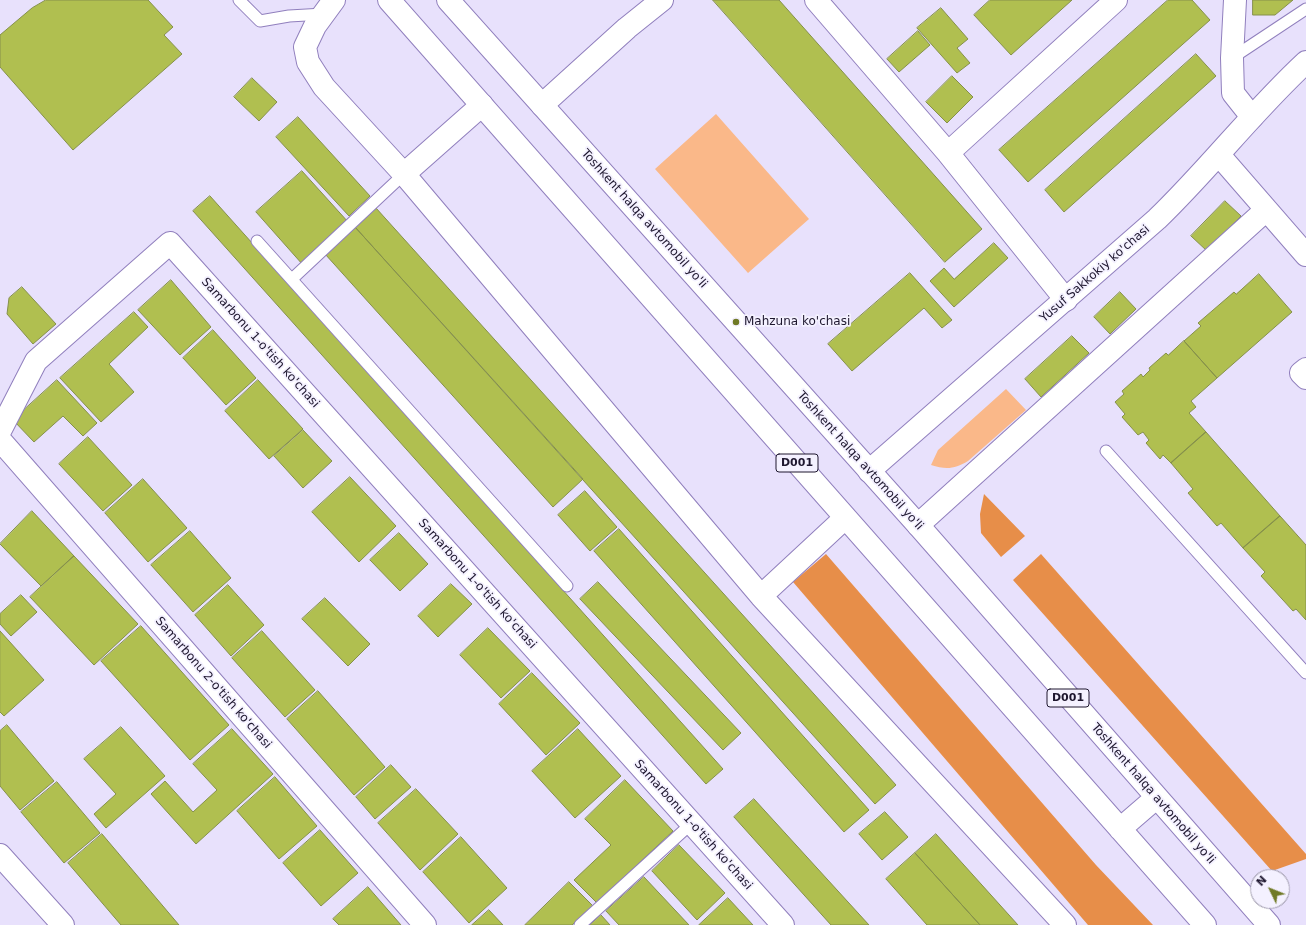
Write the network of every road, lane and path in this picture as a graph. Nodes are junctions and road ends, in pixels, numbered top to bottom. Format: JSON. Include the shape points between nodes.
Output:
{"nodes":[{"id":1,"x":240,"y":0,"type":"edge"},
{"id":2,"x":389,"y":0,"type":"edge"},
{"id":3,"x":448,"y":0,"type":"edge"},
{"id":4,"x":662,"y":0,"type":"edge"},
{"id":5,"x":816,"y":0,"type":"edge"},
{"id":6,"x":1116,"y":0,"type":"edge"},
{"id":7,"x":1236,"y":0,"type":"edge"},
{"id":8,"x":329,"y":7,"type":"edge"},
{"id":9,"x":1306,"y":9,"type":"edge"},
{"id":10,"x":1232,"y":58,"type":"junction"},
{"id":11,"x":1306,"y":62,"type":"edge"},
{"id":12,"x":482,"y":105,"type":"junction"},
{"id":13,"x":542,"y":105,"type":"junction"},
{"id":14,"x":1252,"y":117,"type":"junction"},
{"id":15,"x":948,"y":153,"type":"junction"},
{"id":16,"x":1219,"y":155,"type":"junction"},
{"id":17,"x":404,"y":174,"type":"junction"},
{"id":18,"x":1266,"y":210,"type":"junction"},
{"id":19,"x":258,"y":241,"type":"dead end"},
{"id":20,"x":1306,"y":255,"type":"edge"},
{"id":21,"x":292,"y":280,"type":"junction"},
{"id":22,"x":1066,"y":300,"type":"junction"},
{"id":23,"x":1306,"y":368,"type":"edge"},
{"id":24,"x":1306,"y":378,"type":"edge"},
{"id":25,"x":0,"y":431,"type":"edge"},
{"id":26,"x":0,"y":440,"type":"edge"},
{"id":27,"x":1106,"y":451,"type":"dead end"},
{"id":28,"x":869,"y":471,"type":"junction"},
{"id":29,"x":845,"y":518,"type":"junction"},
{"id":30,"x":918,"y":526,"type":"junction"},
{"id":31,"x":567,"y":586,"type":"dead end"},
{"id":32,"x":761,"y":596,"type":"junction"},
{"id":33,"x":1306,"y":673,"type":"edge"},
{"id":34,"x":1156,"y":798,"type":"junction"},
{"id":35,"x":692,"y":823,"type":"junction"},
{"id":36,"x":1120,"y":829,"type":"junction"},
{"id":37,"x":0,"y":855,"type":"edge"},
{"id":38,"x":63,"y":925,"type":"edge"},
{"id":39,"x":425,"y":925,"type":"edge"},
{"id":40,"x":580,"y":925,"type":"edge"},
{"id":41,"x":783,"y":925,"type":"edge"},
{"id":42,"x":1065,"y":925,"type":"edge"},
{"id":43,"x":1205,"y":925,"type":"edge"},
{"id":44,"x":1269,"y":925,"type":"edge"}],
"edges":[{"from":1,"to":8,"type":"lane","via":[[260,21]]},
{"from":2,"to":12,"type":"main road","number":"D001"},
{"from":3,"to":13,"type":"main road","name":"Toshkent halqa avtomobil yo'li","number":"D001"},
{"from":4,"to":13,"type":"main road"},
{"from":5,"to":15,"type":"main road"},
{"from":6,"to":15,"type":"main road"},
{"from":7,"to":10,"type":"main road"},
{"from":8,"to":17,"type":"main road","via":[[315,26],[305,47],[308,62],[324,87]]},
{"from":9,"to":10,"type":"lane"},
{"from":10,"to":14,"type":"main road","via":[[1233,93]]},
{"from":11,"to":14,"type":"main road","name":"Yusuf Sakkokiy ko'chasi"},
{"from":12,"to":17,"type":"main road"},
{"from":12,"to":29,"type":"main road","number":"D001"},
{"from":13,"to":28,"type":"main road","name":"Toshkent halqa avtomobil yo'li","number":"D001"},
{"from":14,"to":16,"type":"main road","name":"Yusuf Sakkokiy ko'chasi"},
{"from":15,"to":22,"type":"main road"},
{"from":16,"to":18,"type":"main road"},
{"from":16,"to":22,"type":"main road","name":"Yusuf Sakkokiy ko'chasi","via":[[1157,219]]},
{"from":17,"to":21,"type":"lane"},
{"from":17,"to":32,"type":"main road"},
{"from":18,"to":20,"type":"main road"},
{"from":18,"to":30,"type":"main road"},
{"from":19,"to":21,"type":"lane"},
{"from":21,"to":31,"type":"lane"},
{"from":22,"to":28,"type":"main road","name":"Yusuf Sakkokiy ko'chasi"},
{"from":23,"to":24,"type":"main road","via":[[1301,373]]},
{"from":25,"to":35,"type":"main road","name":"Samarbonu 1-o'tish ko'chasi","via":[[36,360],[170,243]]},
{"from":26,"to":39,"type":"main road","name":"Samarbonu 2-o'tish ko'chasi"},
{"from":27,"to":33,"type":"lane"},
{"from":28,"to":30,"type":"main road","name":"Toshkent halqa avtomobil yo'li","number":"D001"},
{"from":29,"to":32,"type":"main road"},
{"from":29,"to":36,"type":"main road","number":"D001"},
{"from":30,"to":34,"type":"main road","name":"Toshkent halqa avtomobil yo'li","number":"D001"},
{"from":32,"to":42,"type":"main road"},
{"from":34,"to":36,"type":"main road"},
{"from":34,"to":44,"type":"main road","name":"Toshkent halqa avtomobil yo'li","number":"D001"},
{"from":35,"to":40,"type":"lane"},
{"from":35,"to":41,"type":"main road","name":"Samarbonu 1-o'tish ko'chasi"},
{"from":36,"to":43,"type":"main road","number":"D001"},
{"from":37,"to":38,"type":"main road"}]}
